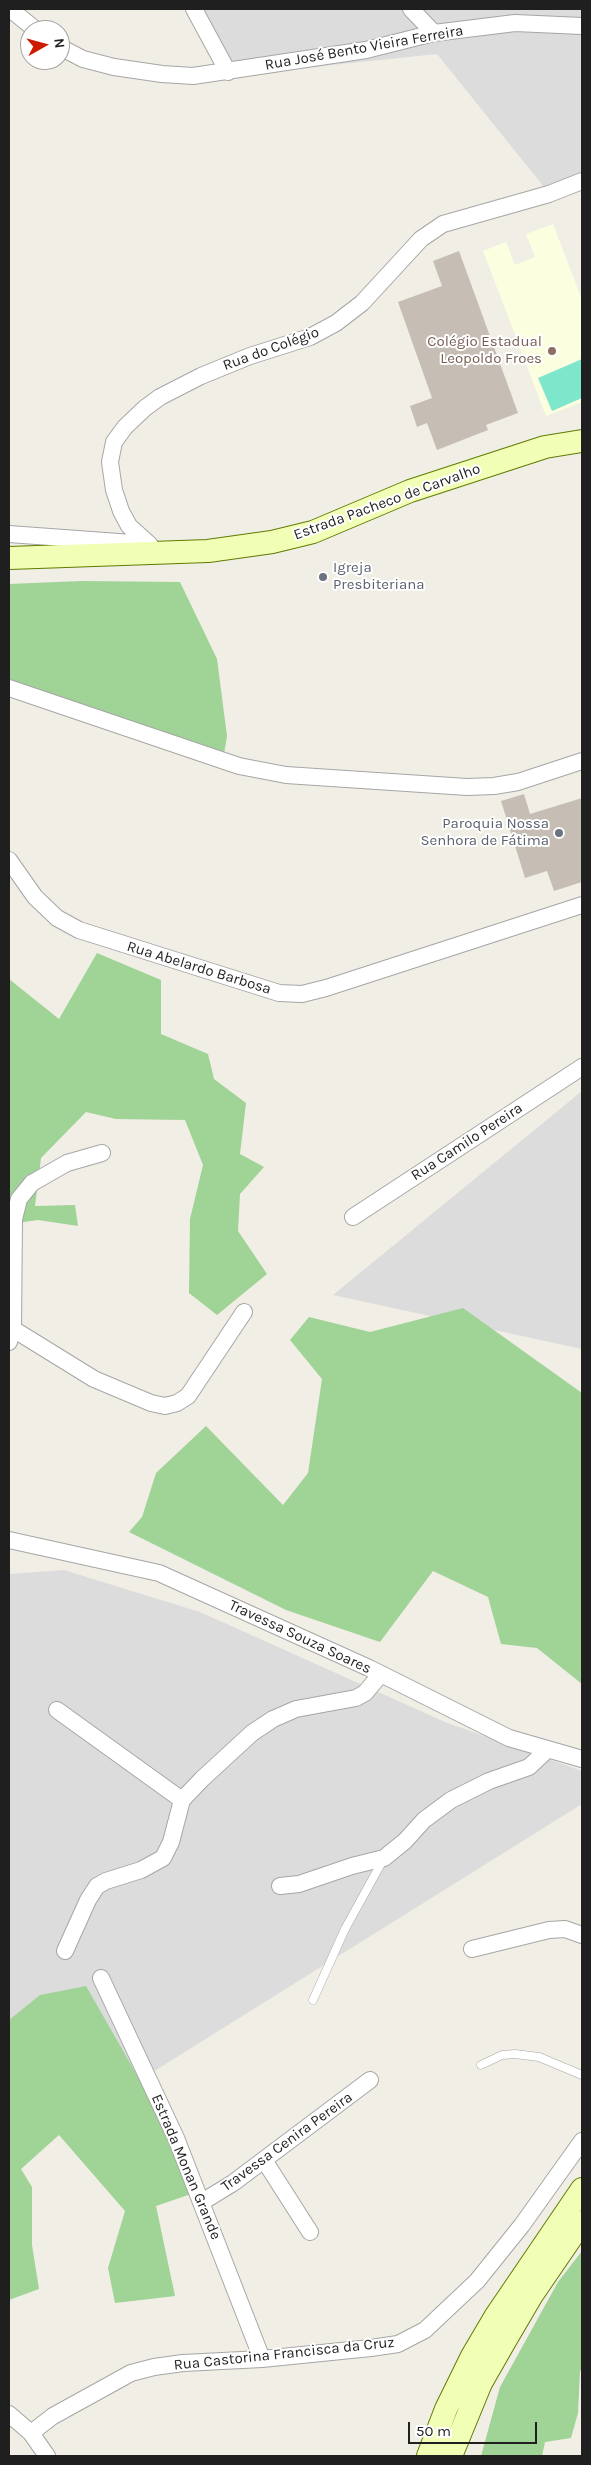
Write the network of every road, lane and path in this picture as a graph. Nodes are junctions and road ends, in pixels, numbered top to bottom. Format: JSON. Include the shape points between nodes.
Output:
{"nodes":[{"id":1,"x":10,"y":9,"type":"edge"},
{"id":2,"x":194,"y":9,"type":"edge"},
{"id":3,"x":412,"y":9,"type":"edge"},
{"id":4,"x":24,"y":20,"type":"edge"},
{"id":5,"x":582,"y":29,"type":"edge"},
{"id":6,"x":434,"y":33,"type":"junction"},
{"id":7,"x":70,"y":52,"type":"edge"},
{"id":8,"x":228,"y":72,"type":"junction"},
{"id":9,"x":582,"y":181,"type":"edge"},
{"id":10,"x":582,"y":441,"type":"edge"},
{"id":11,"x":9,"y":534,"type":"edge"},
{"id":12,"x":150,"y":545,"type":"junction"},
{"id":13,"x":186,"y":551,"type":"junction"},
{"id":14,"x":9,"y":558,"type":"edge"},
{"id":15,"x":9,"y":688,"type":"edge"},
{"id":16,"x":582,"y":762,"type":"edge"},
{"id":17,"x":9,"y":860,"type":"edge"},
{"id":18,"x":582,"y":905,"type":"edge"},
{"id":19,"x":582,"y":1067,"type":"edge"},
{"id":20,"x":102,"y":1153,"type":"dead end"},
{"id":21,"x":353,"y":1218,"type":"dead end"},
{"id":22,"x":244,"y":1312,"type":"dead end"},
{"id":23,"x":11,"y":1336,"type":"edge"},
{"id":24,"x":9,"y":1540,"type":"edge"},
{"id":25,"x":381,"y":1674,"type":"junction"},
{"id":26,"x":57,"y":1710,"type":"dead end"},
{"id":27,"x":547,"y":1750,"type":"junction"},
{"id":28,"x":582,"y":1759,"type":"edge"},
{"id":29,"x":182,"y":1800,"type":"junction"},
{"id":30,"x":384,"y":1858,"type":"junction"},
{"id":31,"x":280,"y":1886,"type":"dead end"},
{"id":32,"x":582,"y":1935,"type":"edge"},
{"id":33,"x":472,"y":1949,"type":"dead end"},
{"id":34,"x":65,"y":1951,"type":"dead end"},
{"id":35,"x":101,"y":1978,"type":"dead end"},
{"id":36,"x":313,"y":2000,"type":"dead end"},
{"id":37,"x":481,"y":2065,"type":"dead end"},
{"id":38,"x":582,"y":2076,"type":"edge"},
{"id":39,"x":370,"y":2080,"type":"dead end"},
{"id":40,"x":582,"y":2141,"type":"edge"},
{"id":41,"x":264,"y":2160,"type":"junction"},
{"id":42,"x":582,"y":2189,"type":"edge"},
{"id":43,"x":202,"y":2202,"type":"junction"},
{"id":44,"x":582,"y":2222,"type":"edge"},
{"id":45,"x":310,"y":2232,"type":"dead end"},
{"id":46,"x":262,"y":2359,"type":"junction"},
{"id":47,"x":9,"y":2414,"type":"edge"},
{"id":48,"x":31,"y":2433,"type":"junction"},
{"id":49,"x":47,"y":2456,"type":"edge"},
{"id":50,"x":428,"y":2456,"type":"edge"},
{"id":51,"x":451,"y":2456,"type":"edge"}],
"edges":[{"from":1,"to":4,"type":"street"},
{"from":2,"to":8,"type":"street"},
{"from":3,"to":6,"type":"street"},
{"from":5,"to":6,"type":"street","name":"Rua José Bento Vieira Ferreira","via":[[515,23]]},
{"from":6,"to":8,"type":"street","name":"Rua José Bento Vieira Ferreira","via":[[366,50]]},
{"from":7,"to":8,"type":"street","name":"Rua José Bento Vieira Ferreira","via":[[83,59],[162,74],[194,76]]},
{"from":9,"to":12,"type":"street","name":"Rua do Colégio","via":[[549,194],[443,224],[421,239],[362,303],[336,323],[310,337],[201,376],[160,397],[140,413],[114,442],[110,462],[121,511],[129,526]]},
{"from":10,"to":13,"type":"main road","name":"Estrada Pacheco de Carvalho","via":[[545,447],[410,491],[313,532],[272,542]]},
{"from":11,"to":12,"type":"street"},
{"from":12,"to":13,"type":"street"},
{"from":13,"to":14,"type":"main road","name":"Estrada Pacheco de Carvalho"},
{"from":15,"to":16,"type":"street","via":[[239,766],[286,775],[494,786]]},
{"from":17,"to":18,"type":"street","name":"Rua Abelardo Barbosa","via":[[35,897],[57,918],[79,930],[279,993],[302,994],[326,988]]},
{"from":19,"to":21,"type":"street","name":"Rua Camilo Pereira"},
{"from":20,"to":23,"type":"street","via":[[67,1163],[32,1183],[18,1199],[14,1220]]},
{"from":22,"to":23,"type":"street","via":[[188,1396],[177,1404],[165,1406],[94,1379]]},
{"from":24,"to":25,"type":"street","name":"Travessa Souza Soares","via":[[159,1572]]},
{"from":25,"to":27,"type":"street","name":"Travessa Souza Soares","via":[[509,1738]]},
{"from":25,"to":29,"type":"street","via":[[365,1693],[356,1698],[296,1709],[272,1719],[252,1733]]},
{"from":26,"to":29,"type":"street"},
{"from":27,"to":28,"type":"street","name":"Travessa Souza Soares"},
{"from":27,"to":30,"type":"street","via":[[529,1767],[489,1781],[451,1800],[424,1820]]},
{"from":29,"to":34,"type":"street","via":[[171,1842],[163,1858],[98,1886],[88,1900]]},
{"from":30,"to":31,"type":"street","via":[[299,1884]]},
{"from":30,"to":36,"type":"lane","via":[[345,1929]]},
{"from":32,"to":33,"type":"street","via":[[565,1929],[549,1930]]},
{"from":35,"to":43,"type":"street","name":"Estrada Monan Grande","via":[[176,2138]]},
{"from":37,"to":38,"type":"lane","via":[[502,2056],[522,2055],[539,2057]]},
{"from":39,"to":41,"type":"street","name":"Travessa Cenira Pereira"},
{"from":40,"to":46,"type":"street","name":"Rua Castorina Francisca da Cruz","via":[[477,2281],[425,2330],[398,2344]]},
{"from":41,"to":43,"type":"street","name":"Travessa Cenira Pereira"},
{"from":41,"to":45,"type":"street"},
{"from":42,"to":50,"type":"main road","via":[[472,2356]]},
{"from":43,"to":46,"type":"street","name":"Estrada Monan Grande"},
{"from":44,"to":51,"type":"main road","via":[[532,2294],[481,2383]]},
{"from":46,"to":48,"type":"street","name":"Rua Castorina Francisca da Cruz","via":[[183,2362],[131,2374],[53,2416]]},
{"from":47,"to":48,"type":"street"},
{"from":48,"to":49,"type":"street"}]}
